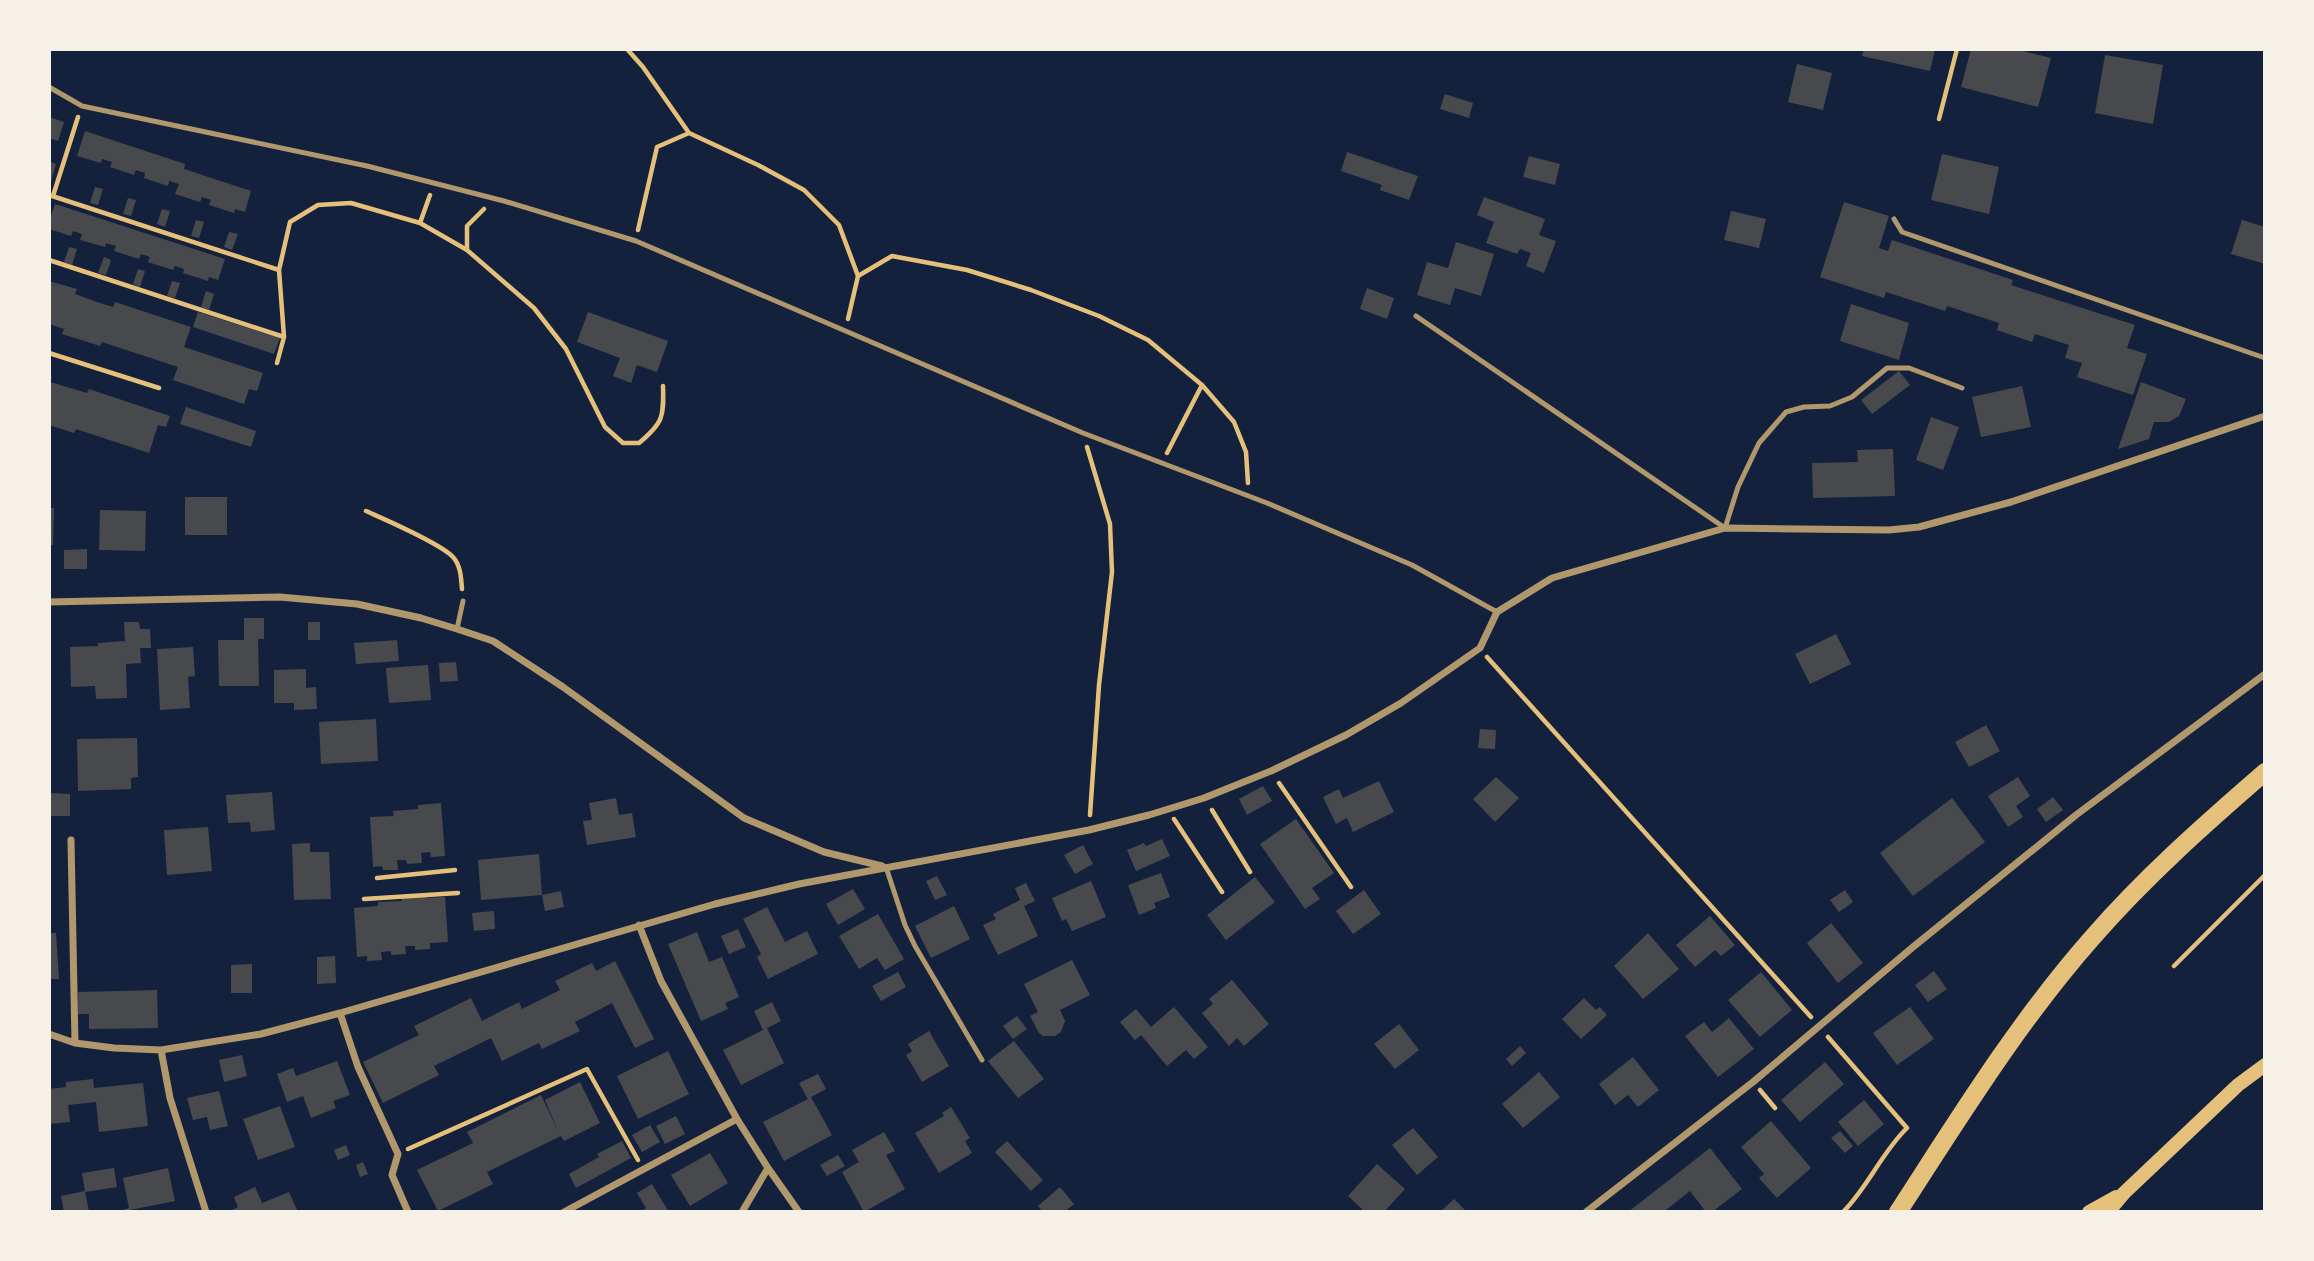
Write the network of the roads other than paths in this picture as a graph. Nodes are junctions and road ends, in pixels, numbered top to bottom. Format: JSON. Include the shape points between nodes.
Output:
{"nodes":[{"id":1,"x":49,"y":87,"type":"edge"},
{"id":2,"x":1894,"y":219,"type":"dead end"},
{"id":3,"x":1416,"y":316,"type":"dead end"},
{"id":4,"x":2265,"y":358,"type":"edge"},
{"id":5,"x":1962,"y":387,"type":"dead end"},
{"id":6,"x":2265,"y":416,"type":"edge"},
{"id":7,"x":1725,"y":528,"type":"junction"},
{"id":8,"x":463,"y":601,"type":"road end"},
{"id":9,"x":49,"y":602,"type":"edge"},
{"id":10,"x":1497,"y":612,"type":"junction"},
{"id":11,"x":457,"y":629,"type":"junction"},
{"id":12,"x":2265,"y":674,"type":"edge"},
{"id":13,"x":2265,"y":772,"type":"edge"},
{"id":14,"x":71,"y":841,"type":"dead end"},
{"id":15,"x":886,"y":867,"type":"junction"},
{"id":16,"x":639,"y":925,"type":"junction"},
{"id":17,"x":340,"y":1013,"type":"junction"},
{"id":18,"x":49,"y":1034,"type":"edge"},
{"id":19,"x":75,"y":1042,"type":"junction"},
{"id":20,"x":161,"y":1050,"type":"junction"},
{"id":21,"x":982,"y":1060,"type":"dead end"},
{"id":22,"x":2265,"y":1065,"type":"edge"},
{"id":23,"x":737,"y":1119,"type":"junction"},
{"id":24,"x":768,"y":1168,"type":"junction"},
{"id":25,"x":2123,"y":1193,"type":"junction"},
{"id":26,"x":206,"y":1212,"type":"edge"},
{"id":27,"x":408,"y":1212,"type":"edge"},
{"id":28,"x":564,"y":1212,"type":"edge"},
{"id":29,"x":742,"y":1212,"type":"edge"},
{"id":30,"x":799,"y":1212,"type":"edge"},
{"id":31,"x":1586,"y":1212,"type":"edge"},
{"id":32,"x":1898,"y":1212,"type":"edge"},
{"id":33,"x":2089,"y":1212,"type":"edge"},
{"id":34,"x":2108,"y":1212,"type":"edge"}],
"edges":[{"from":1,"to":10,"type":"lane","via":[[82,106],[354,163],[505,201],[636,241],[1083,433],[1412,565]]},
{"from":2,"to":4,"type":"lane","via":[[1902,232]]},
{"from":3,"to":7,"type":"lane"},
{"from":5,"to":7,"type":"lane","via":[[1909,369],[1887,368],[1852,397],[1830,406],[1786,412],[1759,443]]},
{"from":6,"to":7,"type":"street","via":[[2011,502],[1919,527]]},
{"from":7,"to":10,"type":"street","via":[[1552,578]]},
{"from":8,"to":11,"type":"lane"},
{"from":9,"to":11,"type":"street","via":[[279,597],[357,604]]},
{"from":10,"to":15,"type":"street","via":[[1480,648],[1346,735],[1270,771],[1168,810],[1089,830]]},
{"from":11,"to":15,"type":"street","via":[[493,641],[563,687],[744,818],[824,852]]},
{"from":12,"to":31,"type":"street","via":[[2076,816],[1753,1082]]},
{"from":13,"to":32,"type":"main road","via":[[2179,847],[2092,938],[2024,1023]]},
{"from":14,"to":19,"type":"street"},
{"from":15,"to":16,"type":"street"},
{"from":15,"to":21,"type":"lane","via":[[915,946]]},
{"from":16,"to":17,"type":"street"},
{"from":16,"to":23,"type":"street","via":[[661,981]]},
{"from":17,"to":20,"type":"street","via":[[261,1034]]},
{"from":17,"to":27,"type":"street","via":[[358,1068],[398,1154],[391,1175]]},
{"from":18,"to":19,"type":"street"},
{"from":19,"to":20,"type":"street"},
{"from":20,"to":26,"type":"street","via":[[170,1098]]},
{"from":22,"to":25,"type":"main road"},
{"from":23,"to":24,"type":"street"},
{"from":23,"to":28,"type":"street"},
{"from":24,"to":29,"type":"street"},
{"from":24,"to":30,"type":"street"},
{"from":25,"to":33,"type":"main road"},
{"from":25,"to":34,"type":"main road"}]}
